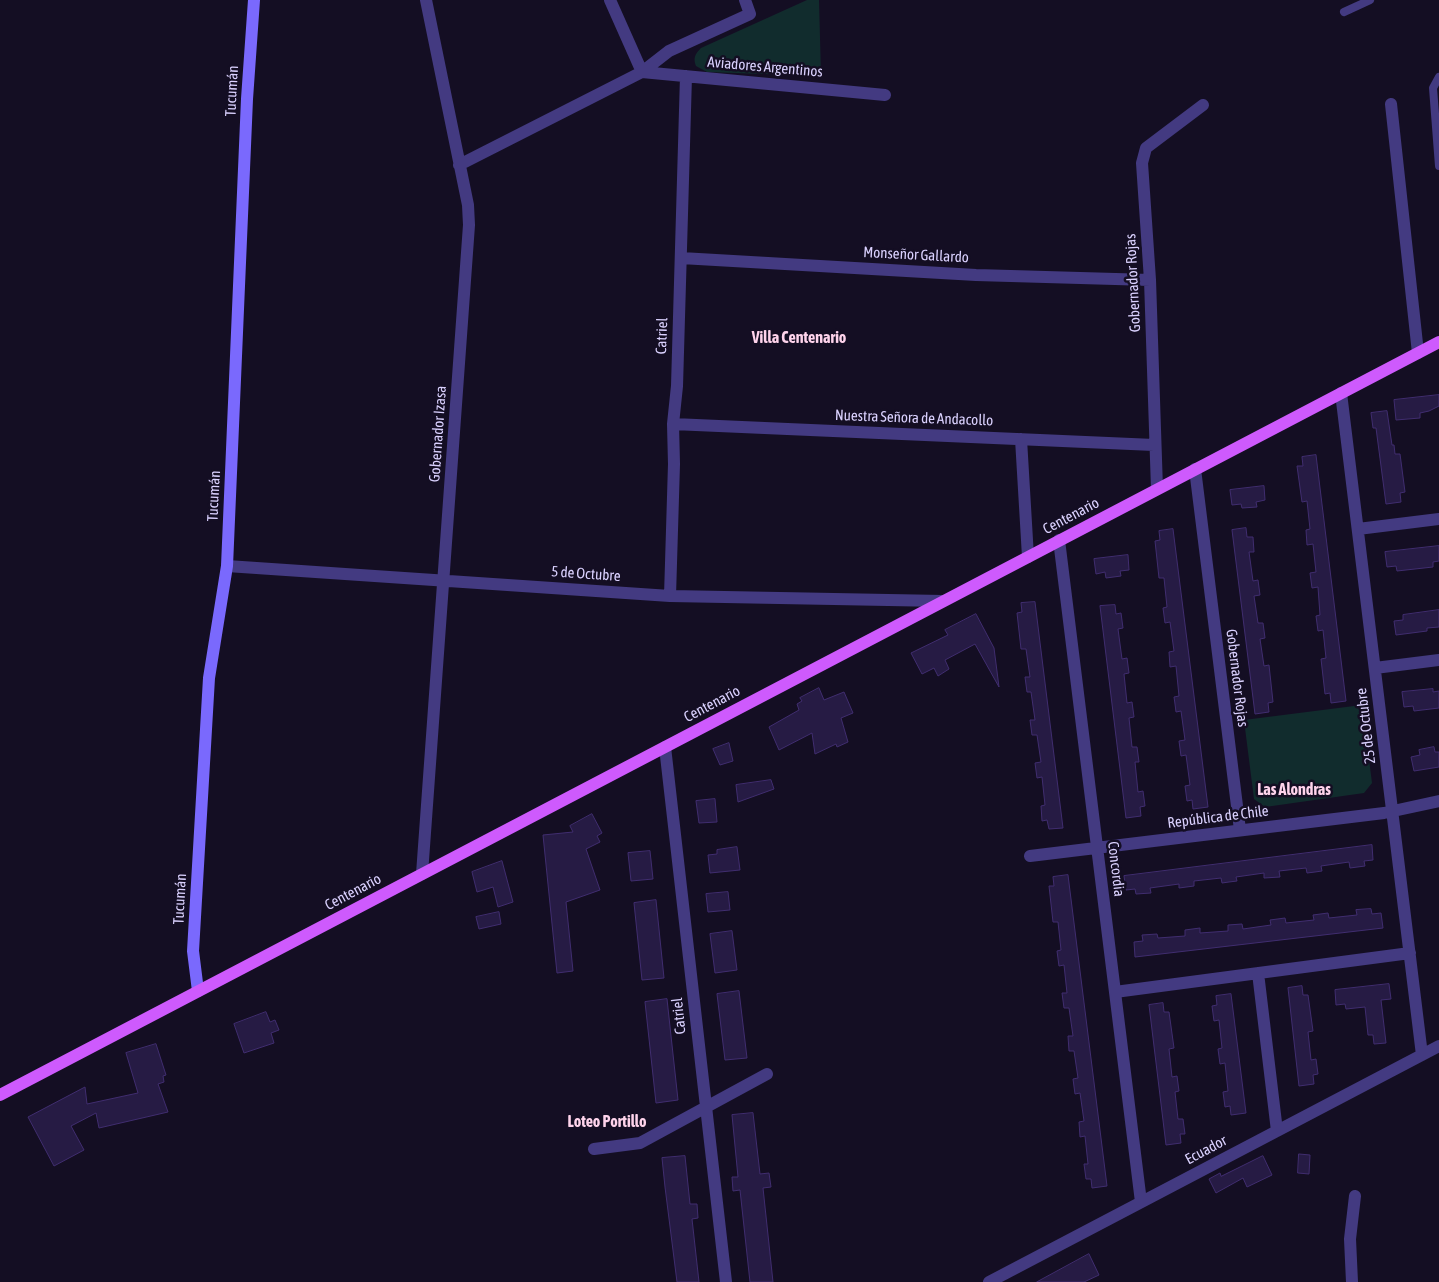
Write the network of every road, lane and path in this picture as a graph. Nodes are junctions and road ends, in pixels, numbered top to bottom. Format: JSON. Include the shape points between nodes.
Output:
{"nodes":[{"id":1,"x":254,"y":0,"type":"edge"},
{"id":2,"x":426,"y":0,"type":"edge"},
{"id":3,"x":610,"y":0,"type":"edge"},
{"id":4,"x":744,"y":0,"type":"edge"},
{"id":5,"x":1370,"y":0,"type":"edge"},
{"id":6,"x":1344,"y":12,"type":"dead end"},
{"id":7,"x":642,"y":72,"type":"junction"},
{"id":8,"x":686,"y":76,"type":"junction"},
{"id":9,"x":1439,"y":77,"type":"edge"},
{"id":10,"x":885,"y":95,"type":"dead end"},
{"id":11,"x":1391,"y":104,"type":"dead end"},
{"id":12,"x":1203,"y":105,"type":"dead end"},
{"id":13,"x":459,"y":165,"type":"junction"},
{"id":14,"x":1439,"y":166,"type":"edge"},
{"id":15,"x":681,"y":258,"type":"junction"},
{"id":16,"x":1150,"y":280,"type":"junction"},
{"id":17,"x":1439,"y":342,"type":"edge"},
{"id":18,"x":1418,"y":353,"type":"junction"},
{"id":19,"x":1341,"y":393,"type":"junction"},
{"id":20,"x":673,"y":424,"type":"junction"},
{"id":21,"x":1021,"y":439,"type":"junction"},
{"id":22,"x":1154,"y":445,"type":"junction"},
{"id":23,"x":1194,"y":470,"type":"junction"},
{"id":24,"x":1158,"y":489,"type":"junction"},
{"id":25,"x":1439,"y":518,"type":"edge"},
{"id":26,"x":1358,"y":529,"type":"junction"},
{"id":27,"x":1060,"y":540,"type":"junction"},
{"id":28,"x":1028,"y":557,"type":"junction"},
{"id":29,"x":227,"y":566,"type":"junction"},
{"id":30,"x":444,"y":581,"type":"junction"},
{"id":31,"x":670,"y":596,"type":"junction"},
{"id":32,"x":943,"y":601,"type":"junction"},
{"id":33,"x":1439,"y":660,"type":"edge"},
{"id":34,"x":1375,"y":668,"type":"junction"},
{"id":35,"x":665,"y":747,"type":"junction"},
{"id":36,"x":1439,"y":801,"type":"edge"},
{"id":37,"x":1392,"y":811,"type":"junction"},
{"id":38,"x":1240,"y":830,"type":"junction"},
{"id":39,"x":1097,"y":848,"type":"junction"},
{"id":40,"x":1030,"y":856,"type":"dead end"},
{"id":41,"x":422,"y":874,"type":"junction"},
{"id":42,"x":1410,"y":952,"type":"junction"},
{"id":43,"x":1258,"y":973,"type":"junction"},
{"id":44,"x":198,"y":991,"type":"junction"},
{"id":45,"x":1115,"y":992,"type":"junction"},
{"id":46,"x":1439,"y":1046,"type":"edge"},
{"id":47,"x":1422,"y":1054,"type":"junction"},
{"id":48,"x":767,"y":1074,"type":"dead end"},
{"id":49,"x":0,"y":1095,"type":"edge"},
{"id":50,"x":706,"y":1107,"type":"junction"},
{"id":51,"x":1277,"y":1131,"type":"junction"},
{"id":52,"x":594,"y":1149,"type":"dead end"},
{"id":53,"x":1355,"y":1196,"type":"dead end"},
{"id":54,"x":1141,"y":1202,"type":"junction"},
{"id":55,"x":1014,"y":1276,"type":"edge"},
{"id":56,"x":726,"y":1282,"type":"edge"},
{"id":57,"x":988,"y":1282,"type":"edge"},
{"id":58,"x":1352,"y":1282,"type":"edge"}],
"edges":[{"from":1,"to":29,"type":"main road","name":"Tucumán"},
{"from":2,"to":13,"type":"street","name":"Gobernador Izasa"},
{"from":3,"to":7,"type":"street"},
{"from":4,"to":7,"type":"street","via":[[750,14],[669,51]]},
{"from":5,"to":6,"type":"lane"},
{"from":7,"to":8,"type":"street","name":"Aviadores Argentinos"},
{"from":7,"to":13,"type":"street"},
{"from":8,"to":10,"type":"street","name":"Aviadores Argentinos"},
{"from":8,"to":15,"type":"street","name":"Catriel"},
{"from":9,"to":14,"type":"lane","via":[[1433,88]]},
{"from":11,"to":18,"type":"street"},
{"from":12,"to":16,"type":"street","name":"Gobernador Rojas","via":[[1146,148],[1142,163]]},
{"from":13,"to":30,"type":"street","name":"Gobernador Izasa","via":[[469,225]]},
{"from":15,"to":16,"type":"street","name":"Monseñor Gallardo","via":[[976,275]]},
{"from":15,"to":20,"type":"street","name":"Catriel"},
{"from":16,"to":22,"type":"street","name":"Gobernador Rojas"},
{"from":17,"to":18,"type":"main road","name":"Centenario"},
{"from":18,"to":19,"type":"main road","name":"Centenario"},
{"from":19,"to":23,"type":"main road","name":"Centenario"},
{"from":19,"to":26,"type":"street","name":"25 de Octubre"},
{"from":20,"to":21,"type":"street","name":"Nuestra Señora de Andacollo"},
{"from":20,"to":31,"type":"street","name":"Catriel"},
{"from":21,"to":22,"type":"street","name":"Nuestra Señora de Andacollo"},
{"from":21,"to":28,"type":"street"},
{"from":22,"to":24,"type":"street","name":"Gobernador Rojas"},
{"from":23,"to":24,"type":"main road","name":"Centenario"},
{"from":23,"to":38,"type":"street","name":"Gobernador Rojas"},
{"from":24,"to":27,"type":"main road","name":"Centenario"},
{"from":25,"to":26,"type":"street"},
{"from":26,"to":34,"type":"street","name":"25 de Octubre"},
{"from":27,"to":28,"type":"main road","name":"Centenario"},
{"from":27,"to":39,"type":"street","name":"Concordia"},
{"from":28,"to":32,"type":"main road","name":"Centenario"},
{"from":29,"to":30,"type":"street","name":"5 de Octubre"},
{"from":29,"to":44,"type":"main road","name":"Tucumán","via":[[209,678],[193,951]]},
{"from":30,"to":31,"type":"street","name":"5 de Octubre"},
{"from":30,"to":41,"type":"street","name":"Gobernador Izasa"},
{"from":31,"to":32,"type":"street","name":"5 de Octubre"},
{"from":32,"to":35,"type":"main road","name":"Centenario"},
{"from":33,"to":34,"type":"street"},
{"from":34,"to":37,"type":"street","name":"25 de Octubre"},
{"from":35,"to":41,"type":"main road","name":"Centenario"},
{"from":35,"to":50,"type":"street","name":"Catriel"},
{"from":36,"to":37,"type":"street","name":"República de Chile"},
{"from":37,"to":38,"type":"street","name":"República de Chile"},
{"from":37,"to":42,"type":"street","name":"25 de Octubre"},
{"from":38,"to":39,"type":"street","name":"República de Chile"},
{"from":39,"to":40,"type":"street","name":"República de Chile"},
{"from":39,"to":45,"type":"street","name":"Concordia"},
{"from":41,"to":44,"type":"main road","name":"Centenario"},
{"from":42,"to":43,"type":"street"},
{"from":42,"to":47,"type":"street","name":"25 de Octubre"},
{"from":43,"to":45,"type":"street"},
{"from":43,"to":51,"type":"street"},
{"from":44,"to":49,"type":"main road","name":"Centenario"},
{"from":45,"to":54,"type":"street","name":"Concordia"},
{"from":46,"to":47,"type":"street","name":"Ecuador"},
{"from":47,"to":51,"type":"street","name":"Ecuador"},
{"from":48,"to":50,"type":"street"},
{"from":50,"to":52,"type":"street","via":[[640,1143]]},
{"from":50,"to":56,"type":"street","name":"Catriel"},
{"from":51,"to":54,"type":"street","name":"Ecuador"},
{"from":53,"to":58,"type":"street","via":[[1350,1239]]},
{"from":54,"to":55,"type":"street","name":"Ecuador"},
{"from":55,"to":57,"type":"street","name":"Ecuador"}]}
